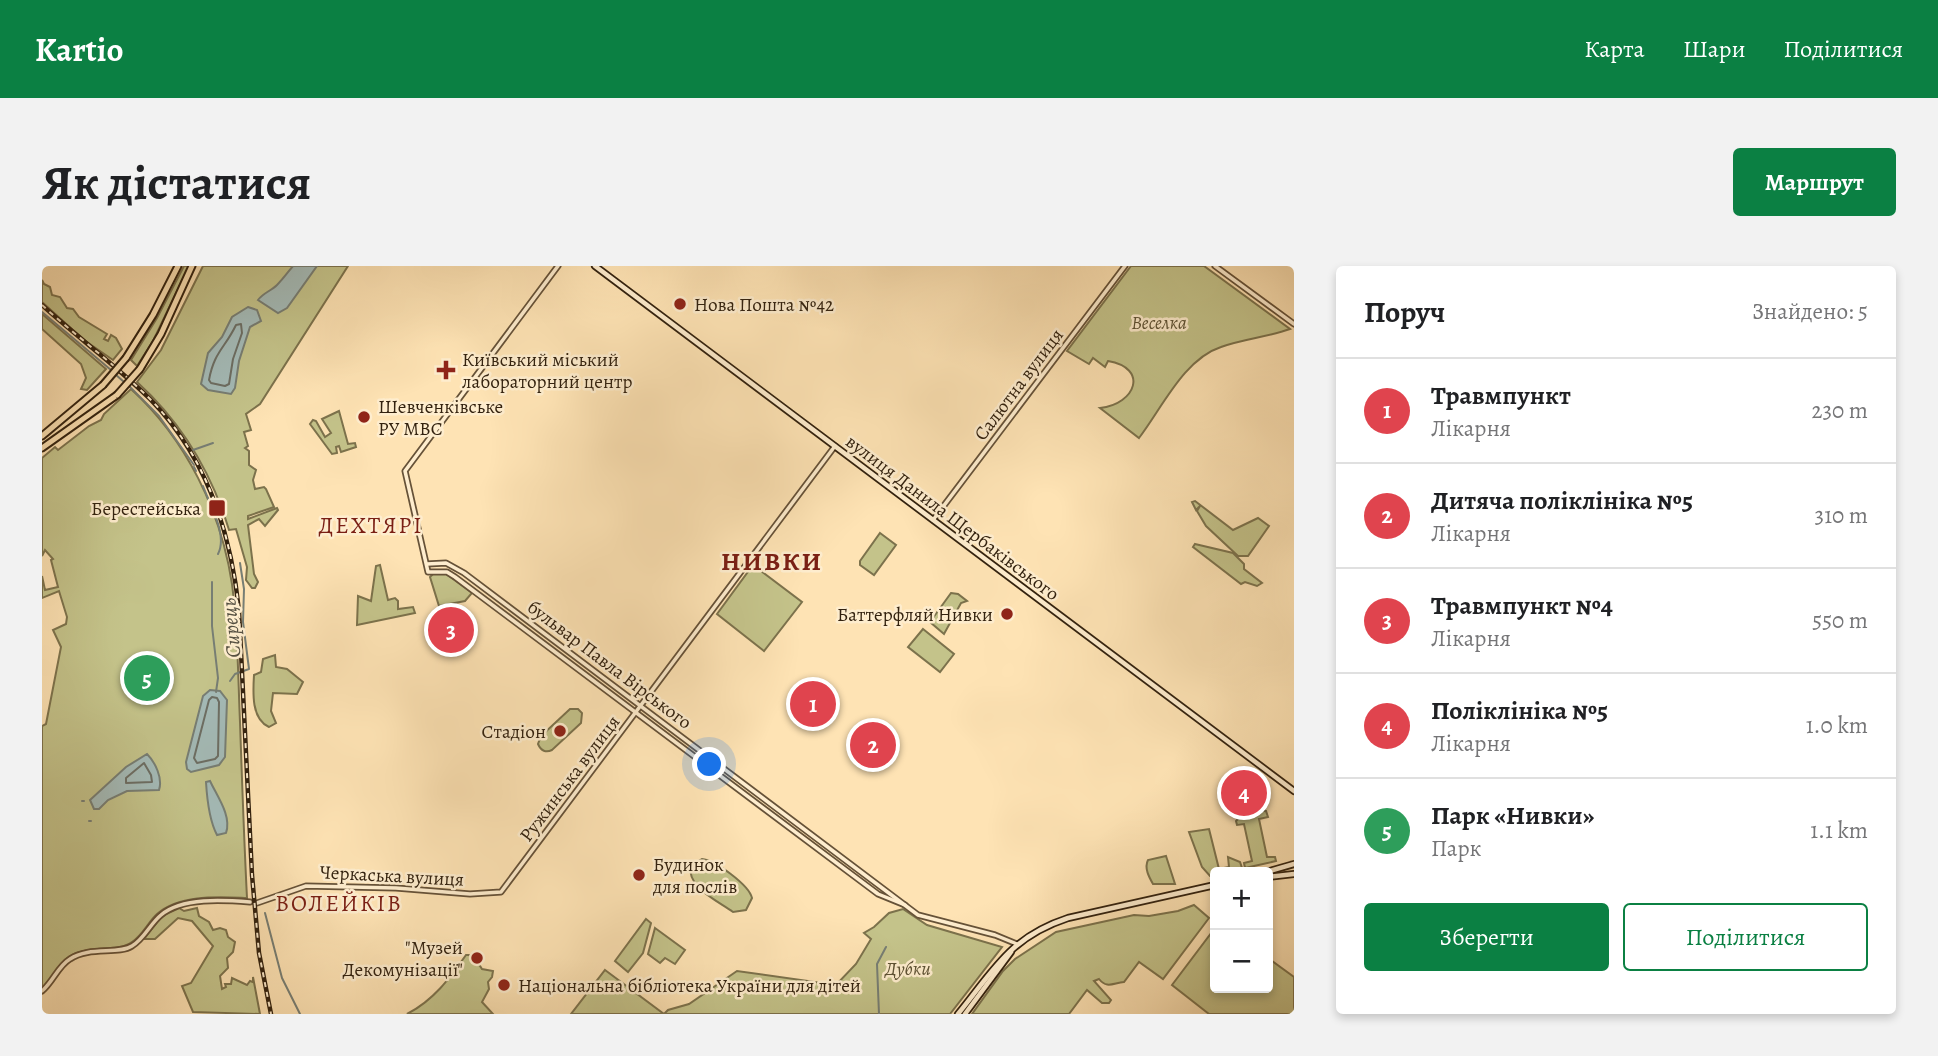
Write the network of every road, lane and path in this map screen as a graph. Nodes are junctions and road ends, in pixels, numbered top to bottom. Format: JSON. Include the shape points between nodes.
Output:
{"nodes":[{"id":1,"x":178,"y":266,"type":"edge"},
{"id":2,"x":192,"y":266,"type":"edge"},
{"id":3,"x":558,"y":266,"type":"edge"},
{"id":4,"x":595,"y":266,"type":"edge"},
{"id":5,"x":1125,"y":266,"type":"edge"},
{"id":6,"x":1215,"y":266,"type":"edge"},
{"id":7,"x":1294,"y":324,"type":"edge"},
{"id":8,"x":42,"y":436,"type":"edge"},
{"id":9,"x":835,"y":446,"type":"junction"},
{"id":10,"x":42,"y":448,"type":"edge"},
{"id":11,"x":933,"y":520,"type":"junction"},
{"id":12,"x":426,"y":564,"type":"junction"},
{"id":13,"x":641,"y":706,"type":"junction"},
{"id":14,"x":635,"y":713,"type":"junction"},
{"id":15,"x":1294,"y":791,"type":"edge"},
{"id":16,"x":1294,"y":864,"type":"edge"},
{"id":17,"x":1275,"y":869,"type":"joint"},
{"id":18,"x":1294,"y":874,"type":"edge"},
{"id":19,"x":1273,"y":876,"type":"edge"},
{"id":20,"x":1276,"y":877,"type":"junction"},
{"id":21,"x":1210,"y":886,"type":"edge"},
{"id":22,"x":502,"y":892,"type":"joint"},
{"id":23,"x":250,"y":902,"type":"dead end"},
{"id":24,"x":257,"y":903,"type":"dead end"},
{"id":25,"x":905,"y":905,"type":"junction"},
{"id":26,"x":1015,"y":946,"type":"junction"},
{"id":27,"x":42,"y":991,"type":"edge"},
{"id":28,"x":958,"y":1014,"type":"edge"},
{"id":29,"x":965,"y":1014,"type":"edge"}],
"edges":[{"from":1,"to":8,"type":"main road","bridge":true,"via":[[126,358],[103,385]]},
{"from":2,"to":10,"type":"main road","bridge":true,"via":[[140,369],[117,395]]},
{"from":3,"to":12,"type":"street","via":[[405,471]]},
{"from":4,"to":9,"type":"main road","name":"вулиця Данила Щербаківського"},
{"from":5,"to":11,"type":"street","name":"Салютна вулиця"},
{"from":6,"to":7,"type":"street"},
{"from":9,"to":11,"type":"main road","name":"вулиця Данила Щербаківського"},
{"from":9,"to":13,"type":"street","name":"Ружинська вулиця"},
{"from":11,"to":15,"type":"main road","name":"вулиця Данила Щербаківського"},
{"from":12,"to":13,"type":"street","name":"бульвар Павла Вірського","via":[[446,563],[464,573]]},
{"from":12,"to":14,"type":"street","name":"бульвар Павла Вірського","via":[[428,572],[455,577]]},
{"from":13,"to":14,"type":"street","name":"Ружинська вулиця"},
{"from":13,"to":25,"type":"street","name":"бульвар Павла Вірського"},
{"from":14,"to":22,"type":"street","name":"Ружинська вулиця"},
{"from":14,"to":25,"type":"street","name":"бульвар Павла Вірського","via":[[878,894]]},
{"from":16,"to":17,"type":"main road"},
{"from":17,"to":20,"type":"main road"},
{"from":18,"to":20,"type":"main road"},
{"from":19,"to":20,"type":"main road"},
{"from":21,"to":26,"type":"main road","via":[[1068,918]]},
{"from":22,"to":24,"type":"street","name":"Черкаська вулиця","via":[[306,886]]},
{"from":23,"to":27,"type":"street","via":[[212,900],[171,909],[127,949],[92,951],[68,960]]},
{"from":25,"to":26,"type":"street","name":"бульвар Павла Вірського","via":[[918,915],[995,935]]},
{"from":26,"to":28,"type":"main road"},
{"from":26,"to":29,"type":"main road"}]}
